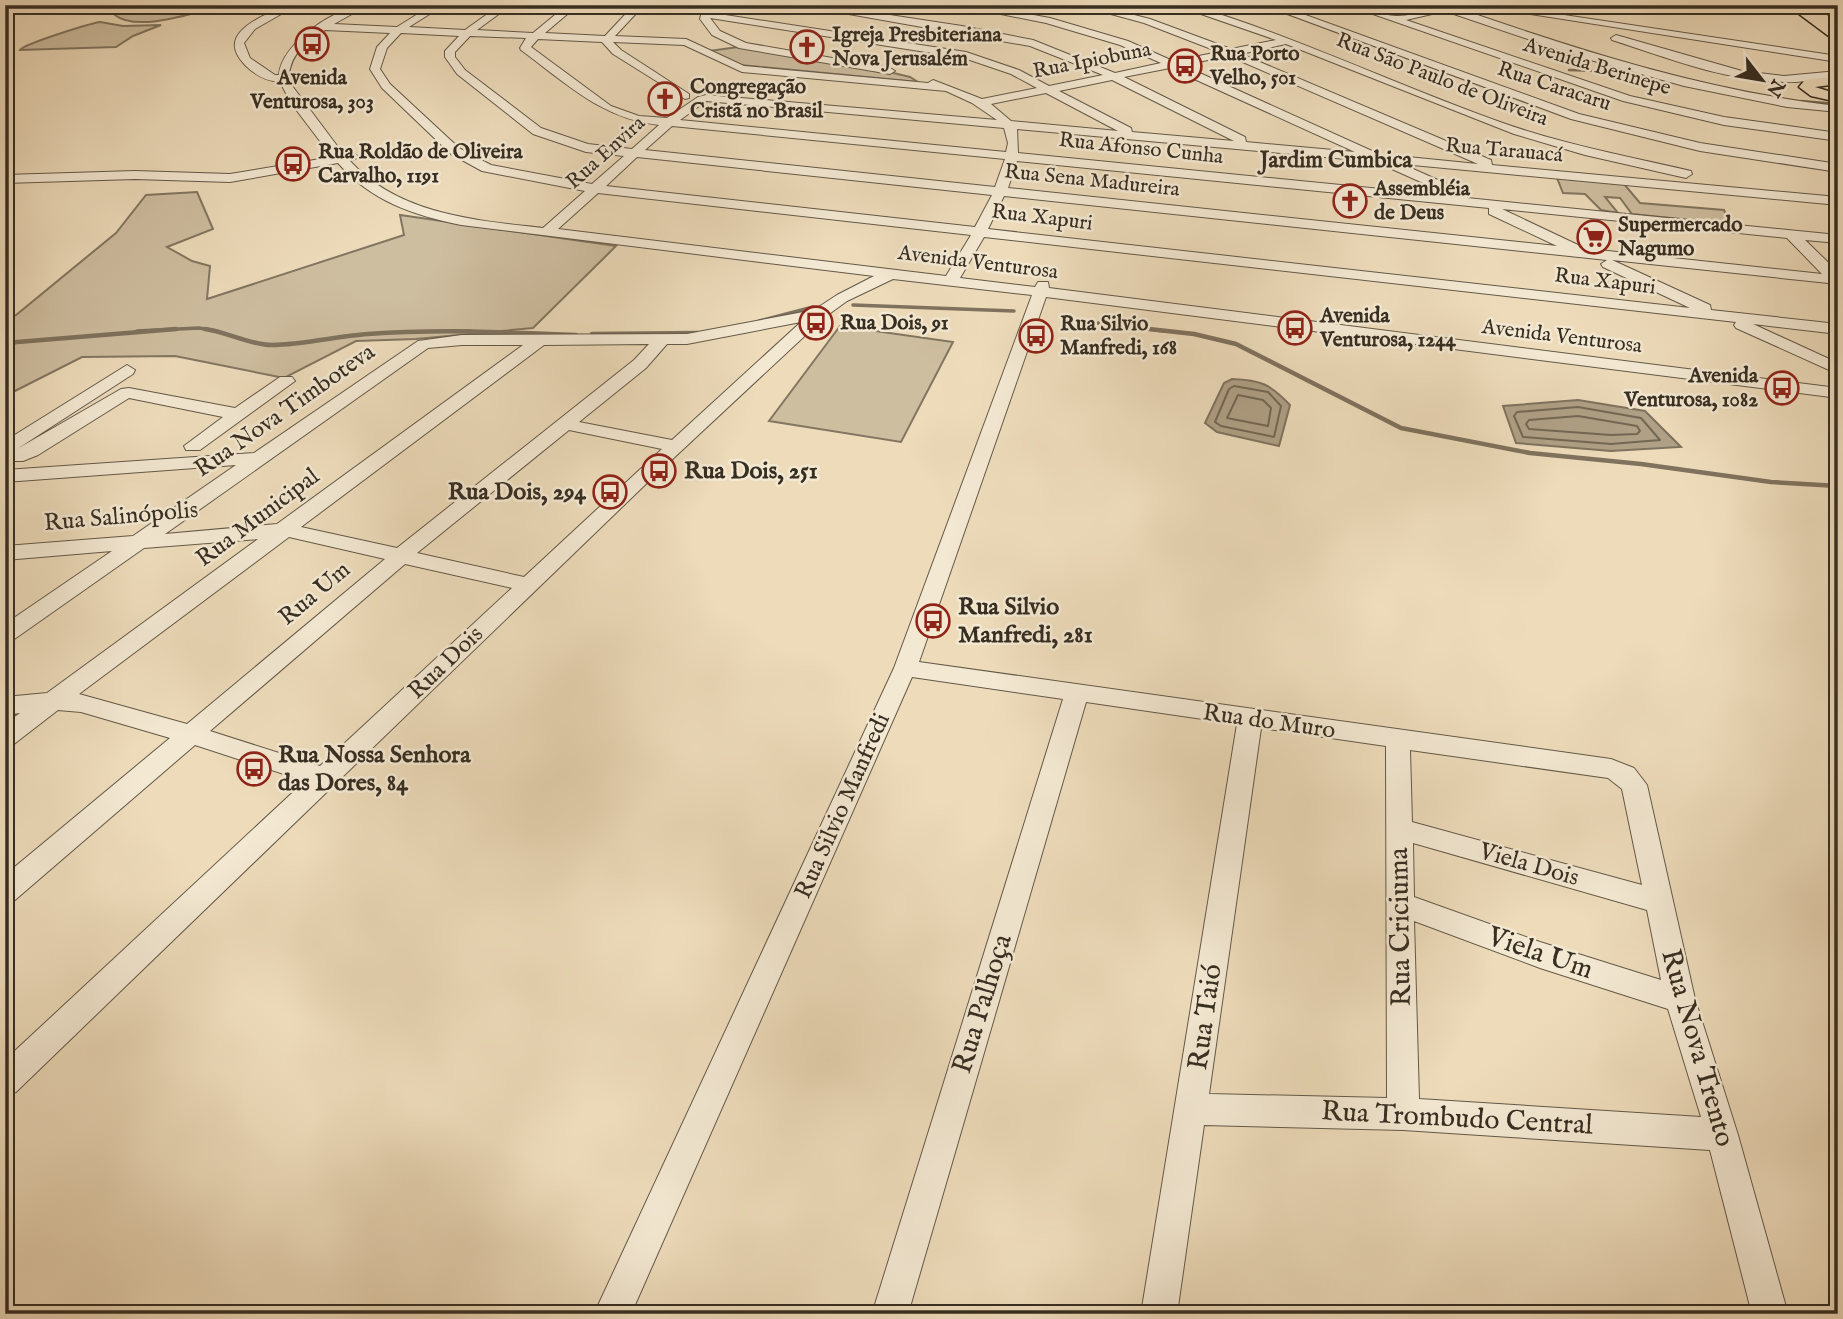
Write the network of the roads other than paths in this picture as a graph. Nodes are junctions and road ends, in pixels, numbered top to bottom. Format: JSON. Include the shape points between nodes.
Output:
{"nodes":[{"id":1,"x":292,"y":5,"type":"edge"},
{"id":2,"x":363,"y":5,"type":"edge"},
{"id":3,"x":370,"y":5,"type":"edge"},
{"id":4,"x":439,"y":5,"type":"edge"},
{"id":5,"x":506,"y":5,"type":"edge"},
{"id":6,"x":573,"y":5,"type":"edge"},
{"id":7,"x":639,"y":5,"type":"edge"},
{"id":8,"x":714,"y":5,"type":"edge"},
{"id":9,"x":803,"y":5,"type":"edge"},
{"id":10,"x":1083,"y":5,"type":"edge"},
{"id":11,"x":1180,"y":5,"type":"edge"},
{"id":12,"x":1268,"y":5,"type":"edge"},
{"id":13,"x":1352,"y":5,"type":"edge"},
{"id":14,"x":1459,"y":5,"type":"edge"},
{"id":15,"x":1477,"y":5,"type":"edge"},
{"id":16,"x":1793,"y":5,"type":"edge"},
{"id":17,"x":1801,"y":5,"type":"edge"},
{"id":18,"x":1821,"y":5,"type":"edge"},
{"id":19,"x":963,"y":7,"type":"edge"},
{"id":20,"x":1446,"y":8,"type":"junction"},
{"id":21,"x":1547,"y":16,"type":"junction"},
{"id":22,"x":1838,"y":16,"type":"edge"},
{"id":23,"x":946,"y":18,"type":"dead end"},
{"id":24,"x":1395,"y":20,"type":"junction"},
{"id":25,"x":699,"y":22,"type":"junction"},
{"id":26,"x":936,"y":24,"type":"junction"},
{"id":27,"x":1604,"y":24,"type":"junction"},
{"id":28,"x":329,"y":27,"type":"junction"},
{"id":29,"x":1589,"y":29,"type":"junction"},
{"id":30,"x":1342,"y":30,"type":"junction"},
{"id":31,"x":399,"y":31,"type":"junction"},
{"id":32,"x":466,"y":34,"type":"junction"},
{"id":33,"x":1836,"y":34,"type":"edge"},
{"id":34,"x":535,"y":36,"type":"junction"},
{"id":35,"x":606,"y":40,"type":"junction"},
{"id":36,"x":1287,"y":41,"type":"junction"},
{"id":37,"x":686,"y":43,"type":"junction"},
{"id":38,"x":903,"y":43,"type":"junction"},
{"id":39,"x":743,"y":46,"type":"junction"},
{"id":40,"x":703,"y":50,"type":"junction"},
{"id":41,"x":1232,"y":53,"type":"junction"},
{"id":42,"x":1838,"y":59,"type":"edge"},
{"id":43,"x":1174,"y":65,"type":"junction"},
{"id":44,"x":863,"y":66,"type":"junction"},
{"id":45,"x":735,"y":68,"type":"junction"},
{"id":46,"x":1838,"y":74,"type":"edge"},
{"id":47,"x":290,"y":75,"type":"junction"},
{"id":48,"x":1113,"y":76,"type":"junction"},
{"id":49,"x":724,"y":77,"type":"dead end"},
{"id":50,"x":1782,"y":79,"type":"junction"},
{"id":51,"x":1828,"y":84,"type":"edge"},
{"id":52,"x":948,"y":88,"type":"junction"},
{"id":53,"x":1049,"y":89,"type":"junction"},
{"id":54,"x":696,"y":95,"type":"junction"},
{"id":55,"x":1838,"y":98,"type":"edge"},
{"id":56,"x":980,"y":103,"type":"junction"},
{"id":57,"x":1838,"y":109,"type":"edge"},
{"id":58,"x":1004,"y":122,"type":"junction"},
{"id":59,"x":668,"y":123,"type":"junction"},
{"id":60,"x":1113,"y":129,"type":"junction"},
{"id":61,"x":1838,"y":136,"type":"edge"},
{"id":62,"x":1225,"y":138,"type":"junction"},
{"id":63,"x":1344,"y":143,"type":"junction"},
{"id":64,"x":1331,"y":153,"type":"junction"},
{"id":65,"x":634,"y":154,"type":"junction"},
{"id":66,"x":1012,"y":157,"type":"junction"},
{"id":67,"x":347,"y":158,"type":"junction"},
{"id":68,"x":1381,"y":159,"type":"junction"},
{"id":69,"x":1429,"y":163,"type":"junction"},
{"id":70,"x":1481,"y":164,"type":"junction"},
{"id":71,"x":1654,"y":167,"type":"junction"},
{"id":72,"x":1838,"y":168,"type":"edge"},
{"id":73,"x":1414,"y":174,"type":"junction"},
{"id":74,"x":5,"y":179,"type":"edge"},
{"id":75,"x":1653,"y":184,"type":"junction"},
{"id":76,"x":594,"y":188,"type":"junction"},
{"id":77,"x":999,"y":193,"type":"junction"},
{"id":78,"x":1799,"y":197,"type":"junction"},
{"id":79,"x":1838,"y":201,"type":"edge"},
{"id":80,"x":1479,"y":204,"type":"junction"},
{"id":81,"x":549,"y":230,"type":"junction"},
{"id":82,"x":981,"y":232,"type":"junction"},
{"id":83,"x":1538,"y":232,"type":"junction"},
{"id":84,"x":1791,"y":234,"type":"junction"},
{"id":85,"x":1838,"y":239,"type":"edge"},
{"id":86,"x":1537,"y":250,"type":"junction"},
{"id":87,"x":1591,"y":256,"type":"junction"},
{"id":88,"x":898,"y":272,"type":"junction"},
{"id":89,"x":952,"y":278,"type":"junction"},
{"id":90,"x":1837,"y":280,"type":"edge"},
{"id":91,"x":1042,"y":288,"type":"junction"},
{"id":92,"x":818,"y":314,"type":"junction"},
{"id":93,"x":1723,"y":316,"type":"junction"},
{"id":94,"x":1838,"y":329,"type":"edge"},
{"id":95,"x":541,"y":340,"type":"junction"},
{"id":96,"x":661,"y":341,"type":"junction"},
{"id":97,"x":1835,"y":369,"type":"edge"},
{"id":98,"x":127,"y":370,"type":"dead end"},
{"id":99,"x":286,"y":381,"type":"dead end"},
{"id":100,"x":1838,"y":384,"type":"edge"},
{"id":101,"x":1838,"y":393,"type":"edge"},
{"id":102,"x":238,"y":414,"type":"junction"},
{"id":103,"x":564,"y":424,"type":"junction"},
{"id":104,"x":193,"y":446,"type":"dead end"},
{"id":105,"x":676,"y":446,"type":"junction"},
{"id":106,"x":5,"y":449,"type":"edge"},
{"id":107,"x":5,"y":455,"type":"edge"},
{"id":108,"x":262,"y":458,"type":"junction"},
{"id":109,"x":5,"y":476,"type":"edge"},
{"id":110,"x":287,"y":530,"type":"junction"},
{"id":111,"x":142,"y":541,"type":"junction"},
{"id":112,"x":5,"y":553,"type":"edge"},
{"id":113,"x":402,"y":555,"type":"junction"},
{"id":114,"x":528,"y":585,"type":"junction"},
{"id":115,"x":5,"y":635,"type":"edge"},
{"id":116,"x":905,"y":668,"type":"junction"},
{"id":117,"x":1077,"y":693,"type":"junction"},
{"id":118,"x":55,"y":701,"type":"junction"},
{"id":119,"x":5,"y":706,"type":"edge"},
{"id":120,"x":1250,"y":719,"type":"junction"},
{"id":121,"x":190,"y":734,"type":"junction"},
{"id":122,"x":5,"y":737,"type":"edge"},
{"id":123,"x":1398,"y":740,"type":"junction"},
{"id":124,"x":326,"y":778,"type":"junction"},
{"id":125,"x":1631,"y":780,"type":"joint"},
{"id":126,"x":1400,"y":829,"type":"junction"},
{"id":127,"x":5,"y":892,"type":"edge"},
{"id":128,"x":1658,"y":901,"type":"junction"},
{"id":129,"x":1401,"y":904,"type":"junction"},
{"id":130,"x":1680,"y":999,"type":"junction"},
{"id":131,"x":5,"y":1080,"type":"edge"},
{"id":132,"x":1192,"y":1109,"type":"junction"},
{"id":133,"x":1403,"y":1114,"type":"junction"},
{"id":134,"x":1722,"y":1135,"type":"junction"},
{"id":135,"x":612,"y":1314,"type":"edge"},
{"id":136,"x":890,"y":1314,"type":"edge"},
{"id":137,"x":1159,"y":1314,"type":"edge"},
{"id":138,"x":1770,"y":1314,"type":"edge"}],
"edges":[{"from":1,"to":47,"type":"street","via":[[241,37],[238,49],[255,69],[272,78]]},
{"from":2,"to":28,"type":"street"},
{"from":3,"to":28,"type":"street"},
{"from":4,"to":31,"type":"street","name":"Rua Xapuri"},
{"from":5,"to":32,"type":"street","name":"Rua Sena Madureira"},
{"from":6,"to":34,"type":"street"},
{"from":7,"to":35,"type":"street"},
{"from":8,"to":25,"type":"street"},
{"from":9,"to":26,"type":"street"},
{"from":10,"to":41,"type":"street","via":[[1157,24]]},
{"from":11,"to":36,"type":"street","name":"Rua São Paulo de Oliveira"},
{"from":12,"to":30,"type":"street","name":"Rua Caracaru"},
{"from":13,"to":24,"type":"street","name":"Avenida Berinepe"},
{"from":14,"to":20,"type":"street","name":"Rua Ipiobuna"},
{"from":15,"to":21,"type":"street"},
{"from":16,"to":33,"type":"main road"},
{"from":17,"to":33,"type":"highway"},
{"from":18,"to":22,"type":"highway"},
{"from":19,"to":43,"type":"street","via":[[1079,29]]},
{"from":20,"to":24,"type":"street","name":"Rua Ipiobuna"},
{"from":20,"to":57,"type":"street","via":[[1692,87]]},
{"from":21,"to":27,"type":"street"},
{"from":21,"to":29,"type":"street"},
{"from":23,"to":26,"type":"street"},
{"from":24,"to":30,"type":"street","name":"Rua Ipiobuna"},
{"from":24,"to":61,"type":"street","name":"Avenida Berinepe","via":[[1627,99],[1724,121]]},
{"from":25,"to":37,"type":"street"},
{"from":25,"to":38,"type":"street"},
{"from":25,"to":39,"type":"street"},
{"from":26,"to":38,"type":"street"},
{"from":26,"to":48,"type":"street","via":[[1033,43]]},
{"from":27,"to":29,"type":"street"},
{"from":27,"to":42,"type":"street"},
{"from":28,"to":31,"type":"street"},
{"from":28,"to":47,"type":"street","via":[[307,45]]},
{"from":29,"to":50,"type":"street","via":[[1700,64]]},
{"from":30,"to":36,"type":"street","name":"Rua Ipiobuna"},
{"from":30,"to":72,"type":"street","name":"Rua Caracaru","via":[[1575,117],[1700,146]]},
{"from":31,"to":32,"type":"street"},
{"from":31,"to":76,"type":"street","name":"Rua Xapuri","via":[[379,49],[375,69],[386,86],[445,142],[487,167],[538,181]]},
{"from":32,"to":34,"type":"street"},
{"from":32,"to":65,"type":"street","name":"Rua Sena Madureira","via":[[450,51],[454,65],[524,122],[569,143]]},
{"from":34,"to":35,"type":"street"},
{"from":34,"to":59,"type":"street","name":"Rua Afonso Cunha","via":[[526,44],[527,51],[607,108],[625,117]]},
{"from":35,"to":37,"type":"street"},
{"from":35,"to":54,"type":"street","via":[[617,52]]},
{"from":36,"to":41,"type":"street","name":"Rua Ipiobuna"},
{"from":36,"to":71,"type":"street","name":"Rua São Paulo de Oliveira","via":[[1493,123]]},
{"from":37,"to":40,"type":"street"},
{"from":38,"to":44,"type":"street"},
{"from":38,"to":53,"type":"street","via":[[984,60]]},
{"from":39,"to":40,"type":"street"},
{"from":39,"to":44,"type":"street"},
{"from":40,"to":45,"type":"street"},
{"from":41,"to":43,"type":"street","name":"Rua Ipiobuna"},
{"from":41,"to":70,"type":"street"},
{"from":43,"to":48,"type":"street","name":"Rua Ipiobuna"},
{"from":43,"to":63,"type":"street"},
{"from":44,"to":52,"type":"street"},
{"from":45,"to":49,"type":"street"},
{"from":45,"to":52,"type":"street"},
{"from":46,"to":50,"type":"street"},
{"from":47,"to":67,"type":"street","name":"Avenida Venturosa"},
{"from":48,"to":53,"type":"street","name":"Rua Ipiobuna"},
{"from":48,"to":62,"type":"street"},
{"from":50,"to":51,"type":"main road"},
{"from":51,"to":55,"type":"main road"},
{"from":52,"to":56,"type":"street"},
{"from":53,"to":56,"type":"street","name":"Rua Ipiobuna"},
{"from":53,"to":60,"type":"street"},
{"from":54,"to":58,"type":"street","name":"Rua Tarauacá"},
{"from":54,"to":59,"type":"street","name":"Rua Envira"},
{"from":56,"to":58,"type":"street"},
{"from":58,"to":60,"type":"street","name":"Rua Tarauacá"},
{"from":58,"to":66,"type":"street","via":[[1014,139]]},
{"from":59,"to":65,"type":"street","name":"Rua Envira"},
{"from":59,"to":66,"type":"street","name":"Rua Afonso Cunha"},
{"from":60,"to":62,"type":"street","name":"Rua Tarauacá","via":[[1134,135]]},
{"from":62,"to":64,"type":"street","name":"Rua Tarauacá","via":[[1253,147]]},
{"from":63,"to":64,"type":"street"},
{"from":63,"to":68,"type":"street"},
{"from":64,"to":68,"type":"street","name":"Rua Tarauacá"},
{"from":65,"to":76,"type":"street","name":"Rua Envira"},
{"from":65,"to":77,"type":"street","name":"Rua Sena Madureira"},
{"from":66,"to":77,"type":"street"},
{"from":66,"to":80,"type":"street","name":"Rua Afonso Cunha"},
{"from":67,"to":74,"type":"street","via":[[230,178]]},
{"from":67,"to":81,"type":"street","name":"Avenida Venturosa","via":[[362,181],[402,203],[471,222]]},
{"from":68,"to":69,"type":"street","name":"Rua Tarauacá"},
{"from":68,"to":73,"type":"street"},
{"from":69,"to":70,"type":"street","name":"Rua Tarauacá"},
{"from":69,"to":73,"type":"street","via":[[1417,167]]},
{"from":70,"to":75,"type":"street","name":"Rua Tarauacá","via":[[1509,171]]},
{"from":71,"to":75,"type":"street","via":[[1668,180]]},
{"from":71,"to":78,"type":"street","name":"Rua São Paulo de Oliveira"},
{"from":73,"to":80,"type":"street"},
{"from":75,"to":78,"type":"street","name":"Rua Tarauacá"},
{"from":76,"to":81,"type":"street","name":"Rua Envira"},
{"from":76,"to":82,"type":"street","name":"Rua Xapuri"},
{"from":77,"to":82,"type":"street"},
{"from":77,"to":86,"type":"street","name":"Rua Sena Madureira"},
{"from":78,"to":79,"type":"street","name":"Rua Tarauacá"},
{"from":80,"to":83,"type":"street"},
{"from":80,"to":84,"type":"street","name":"Rua Afonso Cunha"},
{"from":81,"to":88,"type":"street","name":"Avenida Venturosa"},
{"from":82,"to":89,"type":"street"},
{"from":82,"to":93,"type":"street","name":"Rua Xapuri"},
{"from":83,"to":86,"type":"street","via":[[1543,242]]},
{"from":83,"to":87,"type":"street"},
{"from":84,"to":85,"type":"street","name":"Rua Afonso Cunha"},
{"from":84,"to":90,"type":"street"},
{"from":86,"to":87,"type":"street","name":"Rua Sena Madureira"},
{"from":87,"to":90,"type":"street","name":"Rua Sena Madureira"},
{"from":87,"to":93,"type":"street"},
{"from":88,"to":89,"type":"street","name":"Avenida Venturosa"},
{"from":88,"to":92,"type":"street","name":"Rua Dois"},
{"from":89,"to":91,"type":"street","name":"Avenida Venturosa"},
{"from":91,"to":100,"type":"street","name":"Avenida Venturosa"},
{"from":91,"to":101,"type":"street","name":"Avenida Venturosa"},
{"from":91,"to":116,"type":"street","name":"Rua Silvio Manfredi"},
{"from":92,"to":96,"type":"street","via":[[712,336]]},
{"from":92,"to":105,"type":"street","name":"Rua Dois"},
{"from":93,"to":94,"type":"street","name":"Rua Xapuri"},
{"from":93,"to":97,"type":"street"},
{"from":95,"to":96,"type":"street"},
{"from":95,"to":108,"type":"street","name":"Rua Nova Timboteva","via":[[462,340],[419,346]]},
{"from":95,"to":110,"type":"street","name":"Rua Municipal"},
{"from":96,"to":103,"type":"street","name":"Rua Um","via":[[640,364]]},
{"from":98,"to":106,"type":"street"},
{"from":99,"to":102,"type":"street"},
{"from":102,"to":104,"type":"street"},
{"from":102,"to":107,"type":"street","via":[[121,394],[31,451]]},
{"from":103,"to":105,"type":"street"},
{"from":103,"to":113,"type":"street","name":"Rua Um"},
{"from":105,"to":114,"type":"street","name":"Rua Dois"},
{"from":108,"to":109,"type":"street"},
{"from":108,"to":111,"type":"street","name":"Rua Nova Timboteva"},
{"from":110,"to":111,"type":"street","name":"Rua Salinópolis"},
{"from":110,"to":113,"type":"street","name":"Rua Salinópolis"},
{"from":110,"to":118,"type":"street","name":"Rua Municipal"},
{"from":111,"to":112,"type":"street","name":"Rua Salinópolis"},
{"from":111,"to":115,"type":"street","name":"Rua Nova Timboteva"},
{"from":113,"to":114,"type":"street","name":"Rua Salinópolis"},
{"from":113,"to":121,"type":"street","name":"Rua Um"},
{"from":114,"to":124,"type":"street","name":"Rua Dois"},
{"from":116,"to":117,"type":"street","name":"Rua do Muro"},
{"from":116,"to":135,"type":"street","name":"Rua Silvio Manfredi"},
{"from":117,"to":120,"type":"street","name":"Rua do Muro"},
{"from":117,"to":136,"type":"street","name":"Rua Palhoça"},
{"from":118,"to":119,"type":"street"},
{"from":118,"to":121,"type":"street","via":[[82,703]]},
{"from":118,"to":122,"type":"street","name":"Rua Municipal"},
{"from":120,"to":123,"type":"street","name":"Rua do Muro"},
{"from":120,"to":132,"type":"street","name":"Rua Taió"},
{"from":121,"to":124,"type":"street"},
{"from":121,"to":127,"type":"street","name":"Rua Um"},
{"from":123,"to":125,"type":"street","name":"Rua do Muro","via":[[1611,769]]},
{"from":123,"to":126,"type":"street","name":"Rua Criciuma"},
{"from":124,"to":131,"type":"street","name":"Rua Dois"},
{"from":125,"to":128,"type":"street","name":"Rua Nova Trento"},
{"from":126,"to":128,"type":"street","name":"Viela Dois"},
{"from":126,"to":129,"type":"street","name":"Rua Criciuma"},
{"from":128,"to":130,"type":"street","name":"Rua Nova Trento"},
{"from":129,"to":130,"type":"street","name":"Viela Um"},
{"from":129,"to":133,"type":"street","name":"Rua Criciuma"},
{"from":130,"to":134,"type":"street","name":"Rua Nova Trento"},
{"from":132,"to":133,"type":"street","name":"Rua Trombudo Central"},
{"from":132,"to":137,"type":"street","name":"Rua Taió"},
{"from":133,"to":134,"type":"street","name":"Rua Trombudo Central"},
{"from":134,"to":138,"type":"street","name":"Rua Nova Trento"}]}
